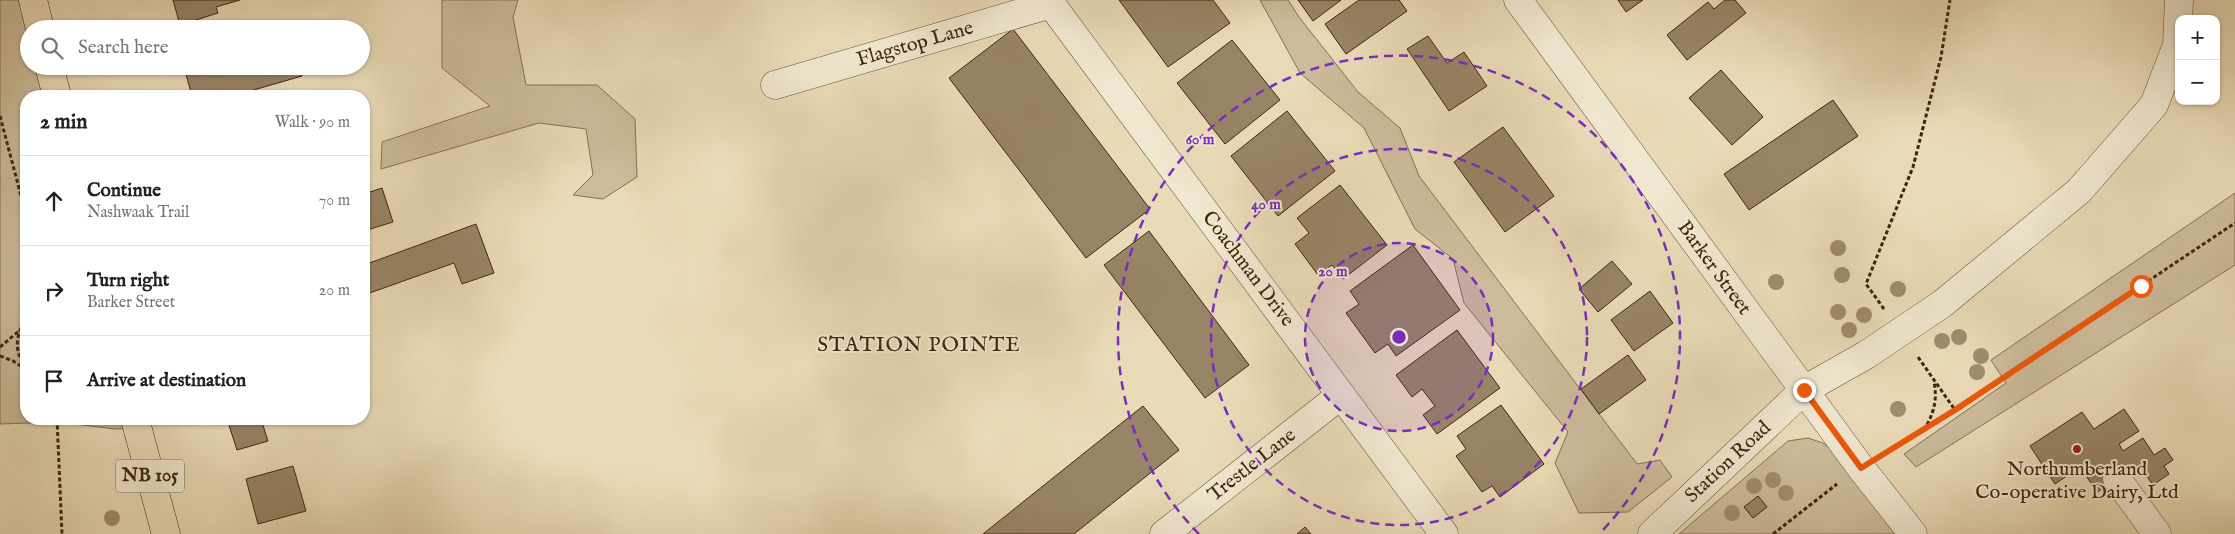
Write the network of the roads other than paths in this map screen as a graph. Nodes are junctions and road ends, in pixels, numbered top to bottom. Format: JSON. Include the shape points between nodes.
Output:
{"nodes":[{"id":1,"x":33,"y":0,"type":"edge"},
{"id":2,"x":1518,"y":0,"type":"edge"},
{"id":3,"x":2179,"y":0,"type":"edge"},
{"id":4,"x":1051,"y":2,"type":"edge"},
{"id":5,"x":38,"y":20,"type":"edge"},
{"id":6,"x":51,"y":75,"type":"edge"},
{"id":7,"x":775,"y":85,"type":"dead end"},
{"id":8,"x":55,"y":90,"type":"edge"},
{"id":9,"x":1804,"y":390,"type":"junction"},
{"id":10,"x":1341,"y":396,"type":"junction"},
{"id":11,"x":137,"y":425,"type":"edge"},
{"id":12,"x":2117,"y":479,"type":"dead end"},
{"id":13,"x":166,"y":534,"type":"edge"},
{"id":14,"x":1164,"y":534,"type":"edge"},
{"id":15,"x":1444,"y":534,"type":"edge"},
{"id":16,"x":1652,"y":534,"type":"edge"},
{"id":17,"x":1913,"y":534,"type":"edge"},
{"id":18,"x":2157,"y":534,"type":"edge"}],
"edges":[{"from":1,"to":5,"type":"main road"},
{"from":2,"to":9,"type":"street","name":"Barker Street"},
{"from":3,"to":9,"type":"street","name":"Station Road","via":[[2176,45],[2154,105],[2079,191],[1942,304],[1866,355]]},
{"from":4,"to":7,"type":"street","name":"Flagstop Lane"},
{"from":4,"to":10,"type":"street","name":"Coachman Drive"},
{"from":6,"to":8,"type":"main road"},
{"from":9,"to":16,"type":"street","name":"Station Road"},
{"from":9,"to":17,"type":"street","name":"Barker Street"},
{"from":10,"to":14,"type":"street","name":"Trestle Lane"},
{"from":10,"to":15,"type":"street","name":"Coachman Drive"},
{"from":11,"to":13,"type":"main road","number":"NB 105"},
{"from":12,"to":18,"type":"street"}]}
